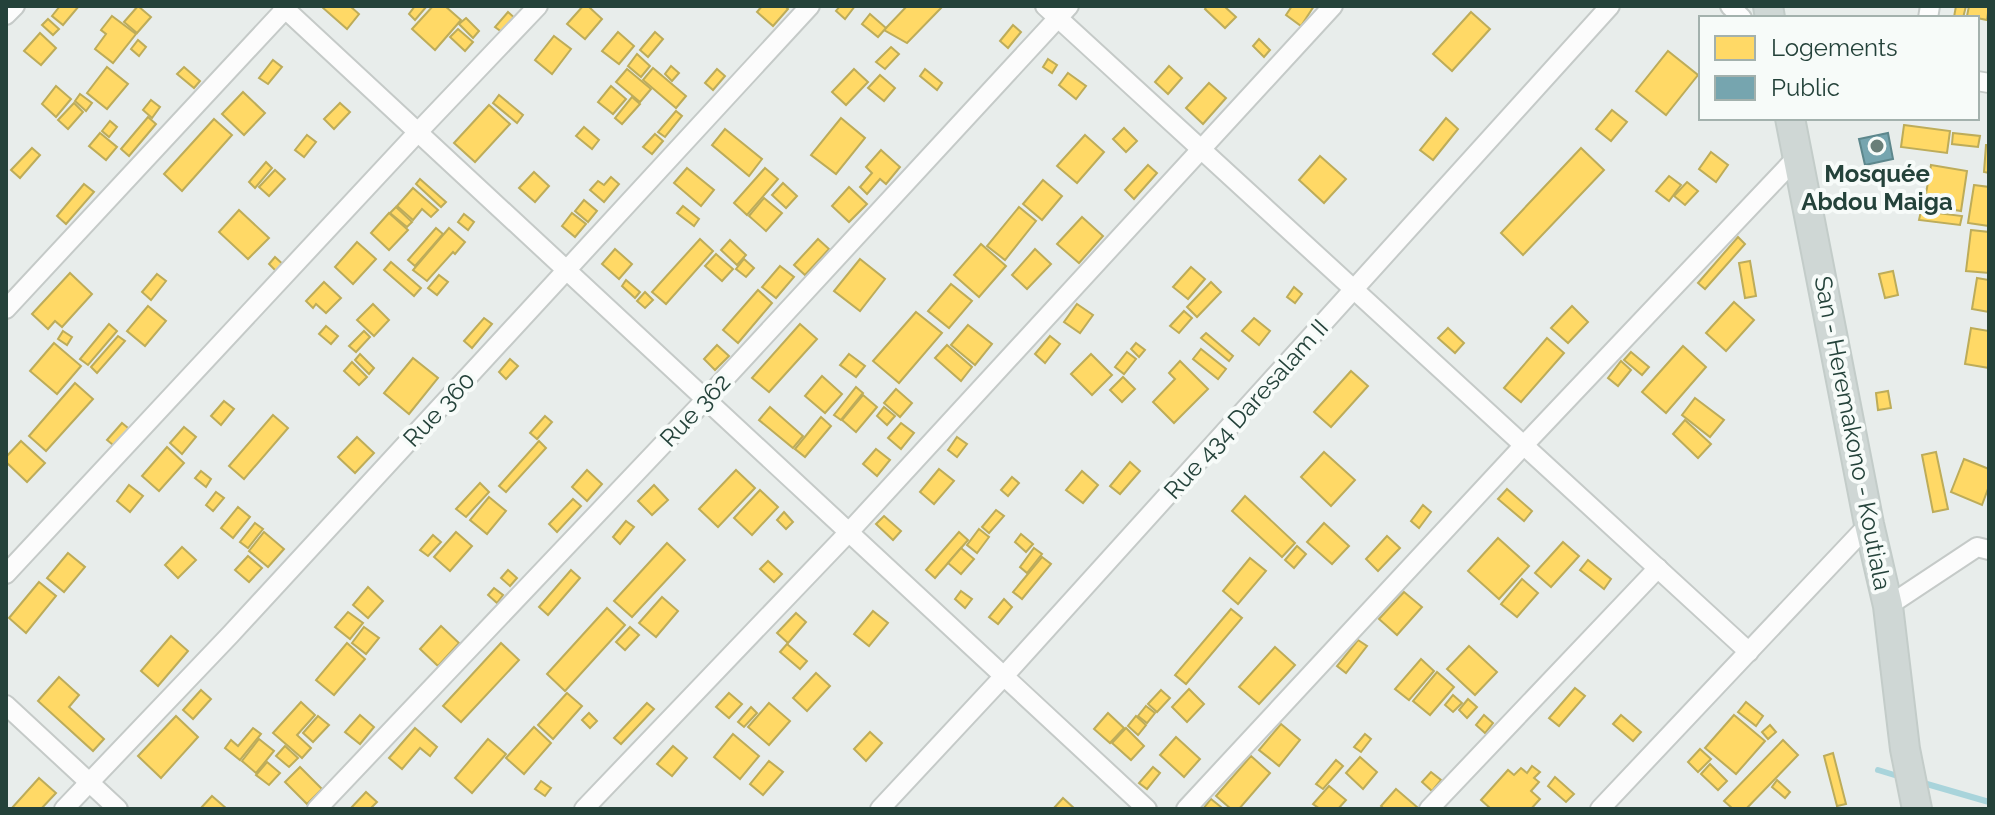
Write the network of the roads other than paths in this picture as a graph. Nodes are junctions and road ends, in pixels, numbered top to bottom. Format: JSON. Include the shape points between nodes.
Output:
{"nodes":[{"id":1,"x":15,"y":6,"type":"edge"},
{"id":2,"x":538,"y":6,"type":"edge"},
{"id":3,"x":810,"y":6,"type":"edge"},
{"id":4,"x":1333,"y":6,"type":"edge"},
{"id":5,"x":1610,"y":6,"type":"edge"},
{"id":6,"x":285,"y":7,"type":"edge"},
{"id":7,"x":1057,"y":10,"type":"edge"},
{"id":8,"x":6,"y":15,"type":"edge"},
{"id":9,"x":1790,"y":120,"type":"edge"},
{"id":10,"x":418,"y":132,"type":"junction"},
{"id":11,"x":1201,"y":149,"type":"junction"},
{"id":12,"x":1798,"y":156,"type":"junction"},
{"id":13,"x":567,"y":270,"type":"junction"},
{"id":14,"x":1354,"y":289,"type":"junction"},
{"id":15,"x":6,"y":309,"type":"edge"},
{"id":16,"x":706,"y":399,"type":"junction"},
{"id":17,"x":1524,"y":445,"type":"junction"},
{"id":18,"x":1869,"y":524,"type":"junction"},
{"id":19,"x":849,"y":532,"type":"junction"},
{"id":20,"x":1989,"y":550,"type":"edge"},
{"id":21,"x":1658,"y":568,"type":"junction"},
{"id":22,"x":6,"y":574,"type":"edge"},
{"id":23,"x":1888,"y":606,"type":"junction"},
{"id":24,"x":1749,"y":652,"type":"junction"},
{"id":25,"x":1004,"y":676,"type":"junction"},
{"id":26,"x":6,"y":705,"type":"edge"},
{"id":27,"x":89,"y":782,"type":"junction"},
{"id":28,"x":64,"y":809,"type":"edge"},
{"id":29,"x":118,"y":809,"type":"edge"},
{"id":30,"x":317,"y":809,"type":"edge"},
{"id":31,"x":584,"y":809,"type":"edge"},
{"id":32,"x":880,"y":809,"type":"edge"},
{"id":33,"x":1147,"y":809,"type":"edge"},
{"id":34,"x":1186,"y":809,"type":"edge"},
{"id":35,"x":1429,"y":809,"type":"edge"},
{"id":36,"x":1600,"y":809,"type":"edge"},
{"id":37,"x":1917,"y":809,"type":"edge"}],
"edges":[{"from":1,"to":8,"type":"street"},
{"from":2,"to":10,"type":"street"},
{"from":3,"to":13,"type":"street","name":"Rue 360"},
{"from":4,"to":11,"type":"street"},
{"from":5,"to":14,"type":"street","name":"Rue 434 Daresalam II"},
{"from":6,"to":10,"type":"street"},
{"from":6,"to":15,"type":"street"},
{"from":7,"to":11,"type":"street"},
{"from":7,"to":16,"type":"street","name":"Rue 362"},
{"from":9,"to":12,"type":"main road","name":"San - Heremakono - Koutiala"},
{"from":10,"to":13,"type":"street"},
{"from":10,"to":22,"type":"street"},
{"from":11,"to":14,"type":"street"},
{"from":11,"to":19,"type":"street"},
{"from":12,"to":17,"type":"street"},
{"from":12,"to":18,"type":"main road","name":"San - Heremakono - Koutiala"},
{"from":13,"to":16,"type":"street"},
{"from":13,"to":27,"type":"street","name":"Rue 360"},
{"from":14,"to":17,"type":"street"},
{"from":14,"to":25,"type":"street","name":"Rue 434 Daresalam II"},
{"from":16,"to":19,"type":"street"},
{"from":16,"to":30,"type":"street","name":"Rue 362"},
{"from":17,"to":21,"type":"street"},
{"from":17,"to":34,"type":"street"},
{"from":18,"to":23,"type":"main road","name":"San - Heremakono - Koutiala"},
{"from":18,"to":24,"type":"street"},
{"from":19,"to":25,"type":"street"},
{"from":19,"to":31,"type":"street"},
{"from":20,"to":23,"type":"street","via":[[1977,547]]},
{"from":21,"to":24,"type":"street"},
{"from":21,"to":35,"type":"street"},
{"from":23,"to":37,"type":"main road","name":"San - Heremakono - Koutiala"},
{"from":24,"to":36,"type":"street"},
{"from":25,"to":32,"type":"street","name":"Rue 434 Daresalam II"},
{"from":25,"to":33,"type":"street"},
{"from":26,"to":27,"type":"street"},
{"from":27,"to":28,"type":"street","name":"Rue 360"},
{"from":27,"to":29,"type":"street"}]}
